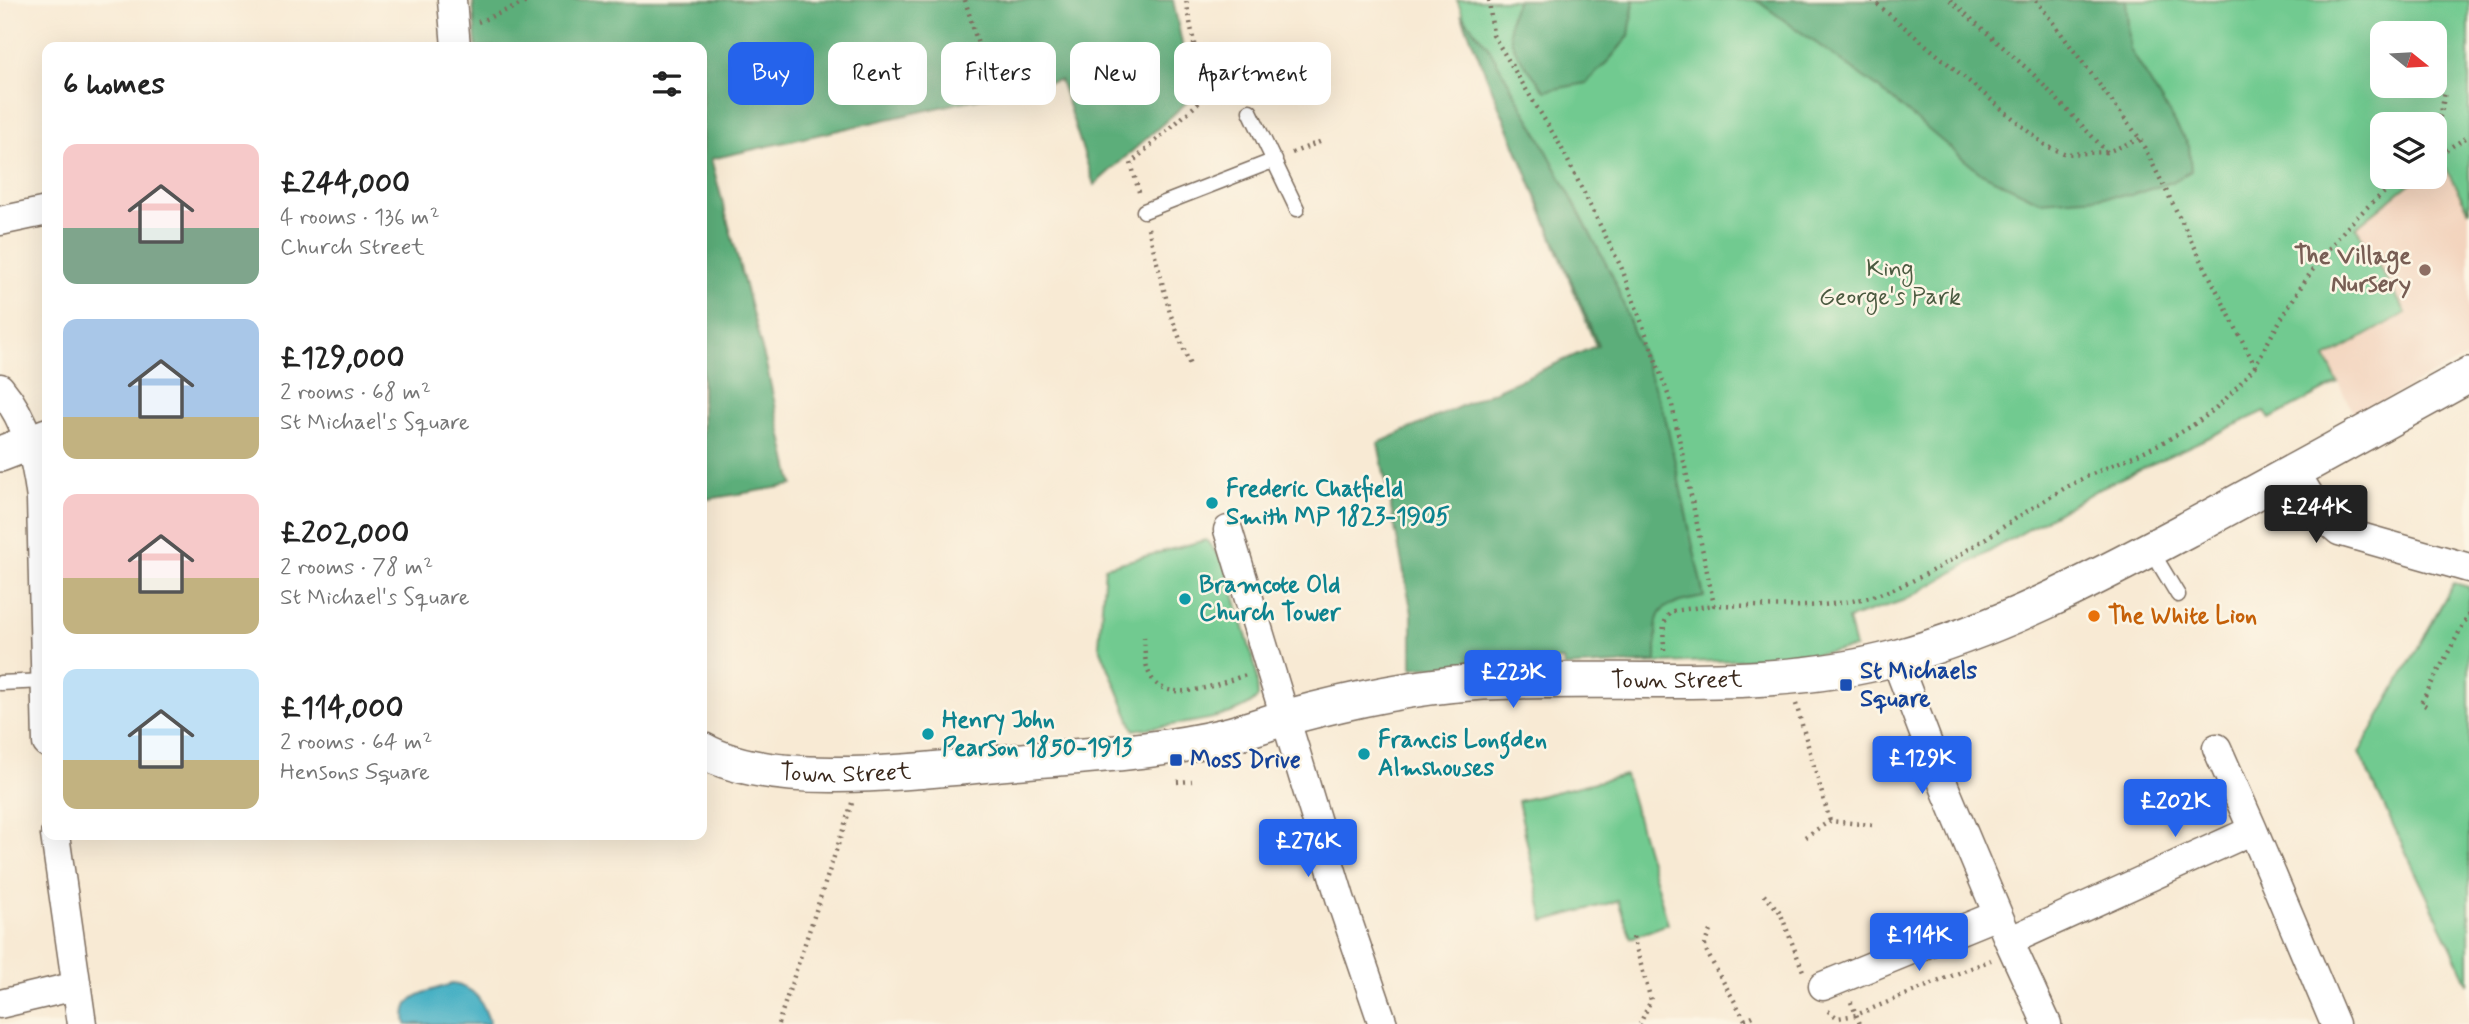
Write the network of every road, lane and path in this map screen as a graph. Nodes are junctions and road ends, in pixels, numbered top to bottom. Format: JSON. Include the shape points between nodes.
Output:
{"nodes":[{"id":1,"x":452,"y":0,"type":"edge"},
{"id":2,"x":532,"y":0,"type":"edge"},
{"id":3,"x":965,"y":0,"type":"edge"},
{"id":4,"x":1186,"y":0,"type":"edge"},
{"id":5,"x":1489,"y":0,"type":"edge"},
{"id":6,"x":1872,"y":0,"type":"edge"},
{"id":7,"x":1950,"y":0,"type":"edge"},
{"id":8,"x":2036,"y":0,"type":"edge"},
{"id":9,"x":512,"y":10,"type":"dead end"},
{"id":10,"x":456,"y":42,"type":"edge"},
{"id":11,"x":977,"y":42,"type":"edge"},
{"id":12,"x":1250,"y":111,"type":"dead end"},
{"id":13,"x":2469,"y":136,"type":"edge"},
{"id":14,"x":2140,"y":139,"type":"junction"},
{"id":15,"x":1322,"y":141,"type":"dead end"},
{"id":16,"x":1306,"y":147,"type":"dead end"},
{"id":17,"x":2447,"y":149,"type":"edge"},
{"id":18,"x":2107,"y":152,"type":"junction"},
{"id":19,"x":1275,"y":160,"type":"junction"},
{"id":20,"x":2392,"y":189,"type":"edge"},
{"id":21,"x":1297,"y":209,"type":"dead end"},
{"id":22,"x":1144,"y":211,"type":"junction"},
{"id":23,"x":42,"y":212,"type":"edge"},
{"id":24,"x":0,"y":220,"type":"edge"},
{"id":25,"x":2255,"y":366,"type":"junction"},
{"id":26,"x":1191,"y":368,"type":"dead end"},
{"id":27,"x":2469,"y":375,"type":"edge"},
{"id":28,"x":0,"y":388,"type":"edge"},
{"id":29,"x":26,"y":444,"type":"edge"},
{"id":30,"x":2295,"y":472,"type":"junction"},
{"id":31,"x":42,"y":516,"type":"edge"},
{"id":32,"x":1228,"y":530,"type":"dead end"},
{"id":33,"x":2150,"y":549,"type":"junction"},
{"id":34,"x":2469,"y":568,"type":"edge"},
{"id":35,"x":2178,"y":595,"type":"dead end"},
{"id":36,"x":1714,"y":605,"type":"junction"},
{"id":37,"x":2469,"y":614,"type":"edge"},
{"id":38,"x":2138,"y":616,"type":"dead end"},
{"id":39,"x":2132,"y":620,"type":"dead end"},
{"id":40,"x":1144,"y":637,"type":"dead end"},
{"id":41,"x":1664,"y":658,"type":"dead end"},
{"id":42,"x":1895,"y":658,"type":"junction"},
{"id":43,"x":1253,"y":673,"type":"dead end"},
{"id":44,"x":1788,"y":676,"type":"junction"},
{"id":45,"x":42,"y":681,"type":"edge"},
{"id":46,"x":0,"y":683,"type":"edge"},
{"id":47,"x":2426,"y":706,"type":"dead end"},
{"id":48,"x":1284,"y":718,"type":"junction"},
{"id":49,"x":2217,"y":748,"type":"dead end"},
{"id":50,"x":707,"y":753,"type":"edge"},
{"id":51,"x":1192,"y":781,"type":"dead end"},
{"id":52,"x":1177,"y":782,"type":"dead end"},
{"id":53,"x":854,"y":799,"type":"dead end"},
{"id":54,"x":1830,"y":821,"type":"junction"},
{"id":55,"x":1871,"y":825,"type":"dead end"},
{"id":56,"x":2253,"y":830,"type":"junction"},
{"id":57,"x":1805,"y":837,"type":"dead end"},
{"id":58,"x":56,"y":840,"type":"edge"},
{"id":59,"x":1997,"y":915,"type":"junction"},
{"id":60,"x":1710,"y":931,"type":"dead end"},
{"id":61,"x":1633,"y":937,"type":"dead end"},
{"id":62,"x":2011,"y":946,"type":"junction"},
{"id":63,"x":76,"y":986,"type":"junction"},
{"id":64,"x":1823,"y":986,"type":"dead end"},
{"id":65,"x":0,"y":1004,"type":"edge"},
{"id":66,"x":1757,"y":1014,"type":"dead end"},
{"id":67,"x":1856,"y":1015,"type":"dead end"},
{"id":68,"x":1744,"y":1022,"type":"edge"},
{"id":69,"x":82,"y":1024,"type":"edge"},
{"id":70,"x":778,"y":1024,"type":"edge"},
{"id":71,"x":1383,"y":1024,"type":"edge"},
{"id":72,"x":1640,"y":1024,"type":"edge"},
{"id":73,"x":2047,"y":1024,"type":"edge"},
{"id":74,"x":2334,"y":1024,"type":"edge"}],
"edges":[{"from":1,"to":10,"type":"street"},
{"from":2,"to":9,"type":"path"},
{"from":3,"to":11,"type":"path"},
{"from":4,"to":22,"type":"path","via":[[1204,98],[1131,163]]},
{"from":5,"to":36,"type":"path","via":[[1493,36],[1560,145],[1622,269],[1672,405]]},
{"from":6,"to":18,"type":"path","via":[[2046,146],[2066,154]]},
{"from":7,"to":18,"type":"path","via":[[2032,73]]},
{"from":8,"to":14,"type":"path"},
{"from":12,"to":19,"type":"lane"},
{"from":13,"to":17,"type":"path"},
{"from":14,"to":18,"type":"path"},
{"from":14,"to":25,"type":"path"},
{"from":15,"to":16,"type":"path"},
{"from":19,"to":21,"type":"lane"},
{"from":19,"to":22,"type":"lane"},
{"from":20,"to":25,"type":"path","via":[[2326,250]]},
{"from":22,"to":26,"type":"path","via":[[1170,313]]},
{"from":23,"to":24,"type":"street"},
{"from":25,"to":36,"type":"path","via":[[2202,419],[2078,481],[1905,584],[1826,606]]},
{"from":27,"to":30,"type":"street","name":"Town Street"},
{"from":28,"to":29,"type":"street"},
{"from":29,"to":31,"type":"street"},
{"from":30,"to":33,"type":"street","name":"Town Street"},
{"from":30,"to":34,"type":"street","via":[[2322,516],[2339,531]]},
{"from":32,"to":48,"type":"street"},
{"from":33,"to":35,"type":"lane"},
{"from":33,"to":42,"type":"street","name":"Town Street","via":[[2027,611]]},
{"from":36,"to":41,"type":"path","via":[[1668,614]]},
{"from":37,"to":47,"type":"path","via":[[2421,703]]},
{"from":38,"to":39,"type":"path"},
{"from":40,"to":43,"type":"path","via":[[1150,675],[1168,690],[1198,689]]},
{"from":42,"to":44,"type":"street","name":"Town Street"},
{"from":42,"to":59,"type":"street"},
{"from":44,"to":48,"type":"street","name":"Town Street","via":[[1472,682],[1393,692]]},
{"from":44,"to":54,"type":"path"},
{"from":45,"to":46,"type":"lane"},
{"from":48,"to":50,"type":"street","name":"Town Street","via":[[1230,735],[1158,748],[933,770],[787,772],[750,767]]},
{"from":48,"to":71,"type":"street"},
{"from":49,"to":56,"type":"street"},
{"from":51,"to":52,"type":"path"},
{"from":53,"to":70,"type":"path"},
{"from":54,"to":55,"type":"path"},
{"from":54,"to":57,"type":"path"},
{"from":56,"to":62,"type":"street"},
{"from":56,"to":74,"type":"street"},
{"from":58,"to":63,"type":"street"},
{"from":59,"to":62,"type":"street"},
{"from":59,"to":64,"type":"street"},
{"from":60,"to":68,"type":"path","via":[[1704,947]]},
{"from":61,"to":72,"type":"path","via":[[1651,1000]]},
{"from":62,"to":67,"type":"path"},
{"from":62,"to":73,"type":"street"},
{"from":63,"to":65,"type":"street"},
{"from":63,"to":69,"type":"street"},
{"from":66,"to":68,"type":"path"}]}
